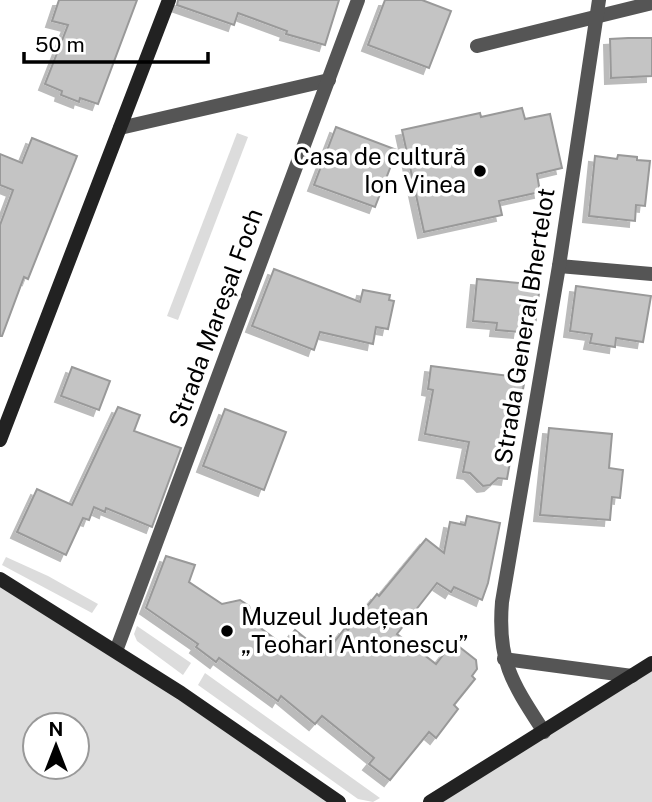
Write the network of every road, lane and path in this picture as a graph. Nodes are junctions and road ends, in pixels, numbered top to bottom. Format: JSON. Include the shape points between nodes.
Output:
{"nodes":[{"id":1,"x":169,"y":0,"type":"edge"},
{"id":2,"x":358,"y":0,"type":"edge"},
{"id":3,"x":599,"y":0,"type":"edge"},
{"id":4,"x":652,"y":3,"type":"edge"},
{"id":5,"x":597,"y":17,"type":"junction"},
{"id":6,"x":477,"y":46,"type":"dead end"},
{"id":7,"x":329,"y":80,"type":"junction"},
{"id":8,"x":120,"y":128,"type":"junction"},
{"id":9,"x":559,"y":267,"type":"junction"},
{"id":10,"x":652,"y":274,"type":"edge"},
{"id":11,"x":0,"y":440,"type":"edge"},
{"id":12,"x":0,"y":579,"type":"edge"},
{"id":13,"x":116,"y":651,"type":"junction"},
{"id":14,"x":504,"y":659,"type":"junction"},
{"id":15,"x":652,"y":663,"type":"edge"},
{"id":16,"x":632,"y":676,"type":"junction"},
{"id":17,"x":544,"y":732,"type":"junction"},
{"id":18,"x":339,"y":802,"type":"edge"},
{"id":19,"x":430,"y":802,"type":"edge"}],
"edges":[{"from":1,"to":8,"type":"street"},
{"from":2,"to":7,"type":"street","name":"Strada Mareșal Foch"},
{"from":3,"to":5,"type":"street","name":"Strada General Bhertelot"},
{"from":4,"to":5,"type":"street"},
{"from":5,"to":6,"type":"street"},
{"from":5,"to":9,"type":"street","name":"Strada General Bhertelot"},
{"from":7,"to":8,"type":"street"},
{"from":7,"to":13,"type":"street","name":"Strada Mareșal Foch"},
{"from":8,"to":11,"type":"street"},
{"from":9,"to":10,"type":"street"},
{"from":9,"to":14,"type":"street","name":"Strada General Bhertelot","via":[[502,602],[499,632]]},
{"from":12,"to":13,"type":"street"},
{"from":13,"to":18,"type":"street"},
{"from":14,"to":16,"type":"street"},
{"from":14,"to":17,"type":"street","name":"Strada General Bhertelot","via":[[514,687]]},
{"from":15,"to":16,"type":"street"},
{"from":16,"to":17,"type":"street"},
{"from":17,"to":19,"type":"street"}]}
